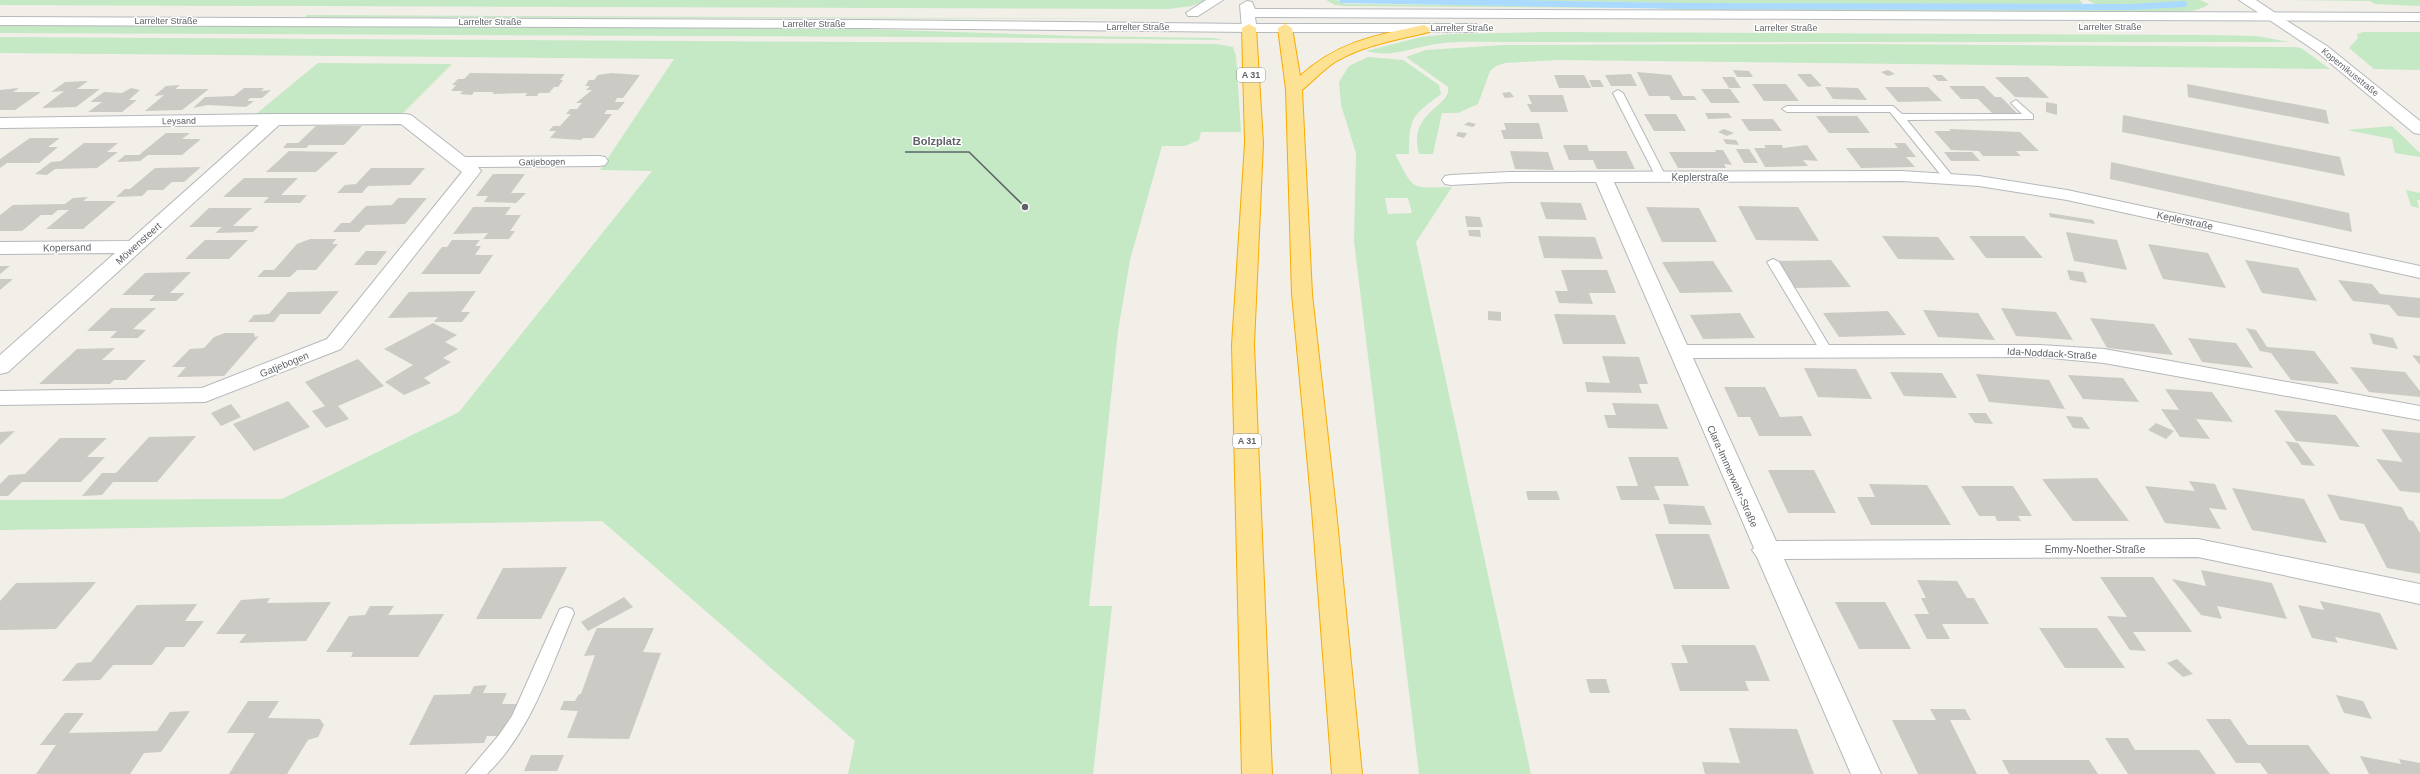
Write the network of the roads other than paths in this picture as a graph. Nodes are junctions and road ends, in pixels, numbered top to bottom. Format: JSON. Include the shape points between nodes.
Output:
{"nodes":[{"id":1,"x":1216,"y":0,"type":"edge"},
{"id":2,"x":2246,"y":0,"type":"edge"},
{"id":3,"x":1279,"y":6,"type":"edge"},
{"id":4,"x":0,"y":9,"type":"edge"},
{"id":5,"x":1135,"y":13,"type":"dead end"},
{"id":6,"x":1248,"y":14,"type":"edge"},
{"id":7,"x":2420,"y":16,"type":"edge"},
{"id":8,"x":2276,"y":18,"type":"junction"},
{"id":9,"x":0,"y":20,"type":"edge"},
{"id":10,"x":1285,"y":28,"type":"junction"},
{"id":11,"x":1424,"y":28,"type":"junction"},
{"id":12,"x":1294,"y":89,"type":"junction"},
{"id":13,"x":1618,"y":93,"type":"dead end"},
{"id":14,"x":2016,"y":102,"type":"dead end"},
{"id":15,"x":1787,"y":109,"type":"dead end"},
{"id":16,"x":1900,"y":117,"type":"junction"},
{"id":17,"x":276,"y":119,"type":"junction"},
{"id":18,"x":357,"y":119,"type":"joint"},
{"id":19,"x":0,"y":123,"type":"edge"},
{"id":20,"x":2420,"y":129,"type":"edge"},
{"id":21,"x":599,"y":161,"type":"dead end"},
{"id":22,"x":461,"y":162,"type":"junction"},
{"id":23,"x":1661,"y":177,"type":"junction"},
{"id":24,"x":1603,"y":178,"type":"junction"},
{"id":25,"x":1949,"y":178,"type":"junction"},
{"id":26,"x":1451,"y":180,"type":"dead end"},
{"id":27,"x":134,"y":247,"type":"junction"},
{"id":28,"x":0,"y":248,"type":"edge"},
{"id":29,"x":1773,"y":262,"type":"dead end"},
{"id":30,"x":2420,"y":272,"type":"edge"},
{"id":31,"x":1679,"y":352,"type":"junction"},
{"id":32,"x":1828,"y":352,"type":"junction"},
{"id":33,"x":0,"y":367,"type":"edge"},
{"id":34,"x":0,"y":398,"type":"edge"},
{"id":35,"x":2420,"y":413,"type":"edge"},
{"id":36,"x":1766,"y":550,"type":"junction"},
{"id":37,"x":2420,"y":594,"type":"edge"},
{"id":38,"x":566,"y":612,"type":"dead end"},
{"id":39,"x":476,"y":774,"type":"edge"},
{"id":40,"x":1257,"y":774,"type":"edge"},
{"id":41,"x":1347,"y":774,"type":"edge"},
{"id":42,"x":1866,"y":774,"type":"edge"}],
"edges":[{"from":1,"to":6,"type":"street","name":"Larrelter Straße","via":[[1188,13]]},
{"from":2,"to":8,"type":"street","name":"Kopernikusstraße"},
{"from":3,"to":6,"type":"street","name":"Larrelter Straße"},
{"from":3,"to":8,"type":"street","name":"Larrelter Straße"},
{"from":3,"to":10,"type":"street"},
{"from":4,"to":5,"type":"street","name":"Larrelter Straße"},
{"from":6,"to":9,"type":"street","name":"Larrelter Straße","via":[[861,24]]},
{"from":6,"to":10,"type":"street","name":"Larrelter Straße"},
{"from":6,"to":40,"type":"highway","number":"A 31","via":[[1254,143],[1244,285],[1243,346]]},
{"from":7,"to":8,"type":"street","name":"Larrelter Straße"},
{"from":8,"to":11,"type":"street","name":"Larrelter Straße","via":[[2225,26]]},
{"from":8,"to":20,"type":"street","name":"Kopernikusstraße","via":[[2322,49]]},
{"from":10,"to":11,"type":"street","name":"Larrelter Straße"},
{"from":10,"to":12,"type":"highway"},
{"from":11,"to":12,"type":"highway","via":[[1370,42],[1344,52],[1328,61]]},
{"from":12,"to":41,"type":"highway","via":[[1302,294]]},
{"from":13,"to":23,"type":"lane"},
{"from":14,"to":16,"type":"lane","via":[[2030,117]]},
{"from":15,"to":16,"type":"lane","via":[[1893,109]]},
{"from":16,"to":25,"type":"lane"},
{"from":17,"to":18,"type":"street","name":"Leysand"},
{"from":17,"to":19,"type":"street","name":"Leysand"},
{"from":17,"to":27,"type":"street","name":"Möwensteert"},
{"from":18,"to":22,"type":"street","name":"Gatjebogen","via":[[405,119]]},
{"from":21,"to":22,"type":"street","name":"Gatjebogen"},
{"from":22,"to":34,"type":"street","name":"Gatjebogen","via":[[472,171],[334,344],[205,395]]},
{"from":23,"to":24,"type":"street","name":"Keplerstraße"},
{"from":23,"to":25,"type":"street","name":"Keplerstraße"},
{"from":24,"to":26,"type":"street","name":"Keplerstraße"},
{"from":24,"to":31,"type":"street","name":"Clara-Immerwahr-Straße"},
{"from":25,"to":30,"type":"street","name":"Keplerstraße","via":[[2067,195]]},
{"from":27,"to":28,"type":"street","name":"Kopersand"},
{"from":27,"to":33,"type":"street","name":"Möwensteert"},
{"from":29,"to":32,"type":"lane"},
{"from":31,"to":32,"type":"street","name":"Ida-Noddack-Straße"},
{"from":31,"to":36,"type":"street","name":"Clara-Immerwahr-Straße"},
{"from":32,"to":35,"type":"street","name":"Ida-Noddack-Straße","via":[[2040,351],[2104,356]]},
{"from":36,"to":37,"type":"street","name":"Emmy-Noether-Straße","via":[[2198,548]]},
{"from":36,"to":42,"type":"street","name":"Clara-Immerwahr-Straße"},
{"from":38,"to":39,"type":"lane","via":[[514,731],[493,760]]}]}
